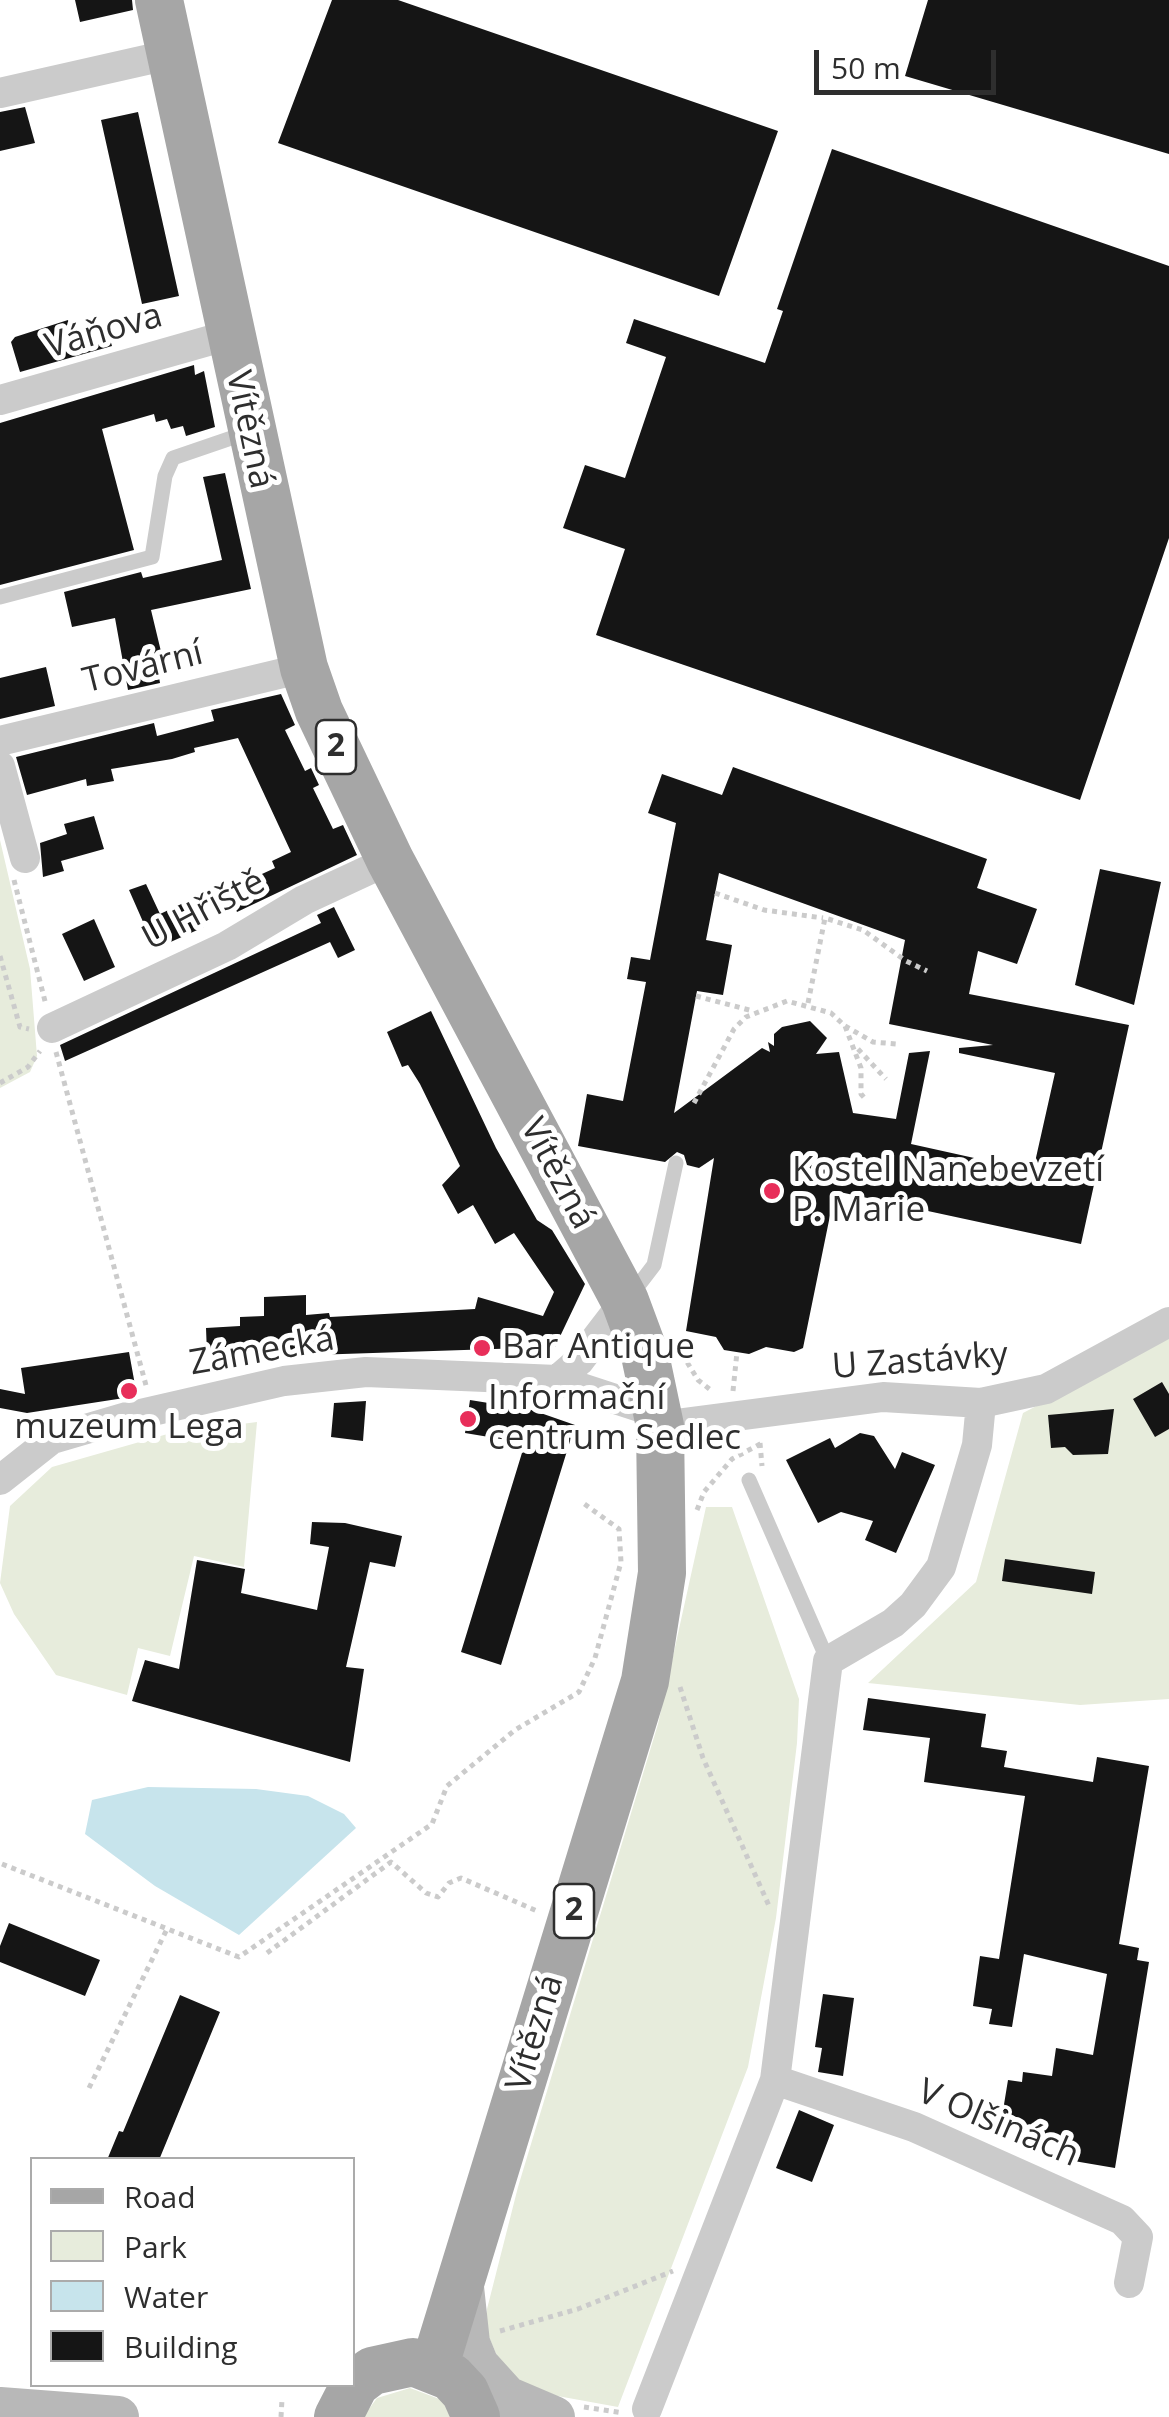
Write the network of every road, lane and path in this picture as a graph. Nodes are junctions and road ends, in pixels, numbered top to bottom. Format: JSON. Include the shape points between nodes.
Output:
{"nodes":[{"id":1,"x":159,"y":0,"type":"edge"},
{"id":2,"x":168,"y":55,"type":"junction"},
{"id":3,"x":0,"y":94,"type":"edge"},
{"id":4,"x":229,"y":336,"type":"junction"},
{"id":5,"x":0,"y":400,"type":"edge"},
{"id":6,"x":250,"y":432,"type":"junction"},
{"id":7,"x":0,"y":597,"type":"edge"},
{"id":8,"x":304,"y":668,"type":"junction"},
{"id":9,"x":0,"y":742,"type":"edge"},
{"id":10,"x":0,"y":766,"type":"edge"},
{"id":11,"x":25,"y":858,"type":"joint"},
{"id":12,"x":390,"y":860,"type":"junction"},
{"id":13,"x":715,"y":894,"type":"dead end"},
{"id":14,"x":824,"y":918,"type":"junction"},
{"id":15,"x":0,"y":956,"type":"edge"},
{"id":16,"x":926,"y":970,"type":"dead end"},
{"id":17,"x":696,"y":996,"type":"dead end"},
{"id":18,"x":808,"y":1004,"type":"junction"},
{"id":19,"x":756,"y":1012,"type":"junction"},
{"id":20,"x":845,"y":1026,"type":"junction"},
{"id":21,"x":52,"y":1032,"type":"junction"},
{"id":22,"x":896,"y":1044,"type":"dead end"},
{"id":23,"x":855,"y":1047,"type":"junction"},
{"id":24,"x":886,"y":1079,"type":"dead end"},
{"id":25,"x":0,"y":1083,"type":"edge"},
{"id":26,"x":868,"y":1101,"type":"dead end"},
{"id":27,"x":694,"y":1103,"type":"dead end"},
{"id":28,"x":676,"y":1164,"type":"dead end"},
{"id":29,"x":625,"y":1301,"type":"junction"},
{"id":30,"x":1169,"y":1322,"type":"edge"},
{"id":31,"x":677,"y":1346,"type":"dead end"},
{"id":32,"x":738,"y":1352,"type":"dead end"},
{"id":33,"x":557,"y":1380,"type":"junction"},
{"id":34,"x":752,"y":1390,"type":"dead end"},
{"id":35,"x":713,"y":1391,"type":"dead end"},
{"id":36,"x":149,"y":1397,"type":"dead end"},
{"id":37,"x":982,"y":1402,"type":"junction"},
{"id":38,"x":659,"y":1420,"type":"junction"},
{"id":39,"x":0,"y":1480,"type":"edge"},
{"id":40,"x":749,"y":1480,"type":"dead end"},
{"id":41,"x":582,"y":1503,"type":"dead end"},
{"id":42,"x":828,"y":1662,"type":"junction"},
{"id":43,"x":677,"y":1676,"type":"dead end"},
{"id":44,"x":2,"y":1864,"type":"dead end"},
{"id":45,"x":771,"y":1910,"type":"dead end"},
{"id":46,"x":550,"y":1914,"type":"dead end"},
{"id":47,"x":167,"y":1929,"type":"junction"},
{"id":48,"x":267,"y":1953,"type":"dead end"},
{"id":49,"x":776,"y":2080,"type":"junction"},
{"id":50,"x":89,"y":2088,"type":"dead end"},
{"id":51,"x":712,"y":2243,"type":"junction"},
{"id":52,"x":461,"y":2272,"type":"junction"},
{"id":53,"x":1130,"y":2283,"type":"dead end"},
{"id":54,"x":492,"y":2331,"type":"dead end"},
{"id":55,"x":434,"y":2368,"type":"junction"},
{"id":56,"x":355,"y":2384,"type":"edge"},
{"id":57,"x":353,"y":2387,"type":"edge"},
{"id":58,"x":282,"y":2400,"type":"dead end"},
{"id":59,"x":648,"y":2409,"type":"dead end"},
{"id":60,"x":8,"y":2411,"type":"edge"},
{"id":61,"x":118,"y":2417,"type":"edge"},
{"id":62,"x":281,"y":2417,"type":"edge"},
{"id":63,"x":338,"y":2417,"type":"edge"},
{"id":64,"x":476,"y":2417,"type":"edge"},
{"id":65,"x":554,"y":2417,"type":"edge"}],
"edges":[{"from":1,"to":2,"type":"main road","name":"Vítězná","number":"2"},
{"from":2,"to":3,"type":"street"},
{"from":2,"to":4,"type":"main road","name":"Vítězná","number":"2"},
{"from":4,"to":5,"type":"street","name":"Váňova"},
{"from":4,"to":6,"type":"main road","name":"Vítězná","number":"2"},
{"from":6,"to":7,"type":"lane","via":[[173,458],[152,557]]},
{"from":6,"to":8,"type":"main road","name":"Vítězná","number":"2"},
{"from":8,"to":9,"type":"street","name":"Tovární"},
{"from":8,"to":12,"type":"main road","name":"Vítězná","number":"2"},
{"from":10,"to":11,"type":"street"},
{"from":11,"to":21,"type":"path","via":[[14,880]]},
{"from":12,"to":21,"type":"street","name":"U Hřiště"},
{"from":12,"to":29,"type":"main road","name":"Vítězná","number":"2"},
{"from":13,"to":14,"type":"path","via":[[764,910]]},
{"from":14,"to":16,"type":"path","via":[[863,930]]},
{"from":14,"to":18,"type":"path"},
{"from":15,"to":21,"type":"path","via":[[20,1027]]},
{"from":17,"to":19,"type":"path"},
{"from":18,"to":19,"type":"path","via":[[787,1002]]},
{"from":18,"to":20,"type":"path"},
{"from":19,"to":27,"type":"path","via":[[734,1029]]},
{"from":20,"to":22,"type":"path","via":[[873,1042]]},
{"from":20,"to":23,"type":"path"},
{"from":21,"to":25,"type":"path","via":[[28,1068]]},
{"from":21,"to":36,"type":"path"},
{"from":23,"to":24,"type":"path"},
{"from":23,"to":26,"type":"path","via":[[861,1094]]},
{"from":28,"to":29,"type":"lane","via":[[654,1264]]},
{"from":29,"to":33,"type":"street","via":[[580,1361]]},
{"from":29,"to":38,"type":"main road","name":"Vítězná","number":"2"},
{"from":30,"to":37,"type":"street","name":"U Zastávky","via":[[1046,1388]]},
{"from":31,"to":35,"type":"path"},
{"from":32,"to":34,"type":"path","via":[[733,1394]]},
{"from":33,"to":38,"type":"street","name":"Zámecká"},
{"from":33,"to":39,"type":"street","name":"Zámecká","via":[[366,1372],[284,1381],[52,1439]]},
{"from":37,"to":38,"type":"street","name":"U Zastávky","via":[[883,1397]]},
{"from":37,"to":42,"type":"street","via":[[977,1445],[941,1567],[892,1623]]},
{"from":38,"to":52,"type":"main road","name":"Vítězná","number":"2","via":[[663,1545],[651,1653]]},
{"from":40,"to":42,"type":"lane"},
{"from":41,"to":47,"type":"path","via":[[619,1530],[621,1562],[579,1692],[514,1730],[447,1786],[432,1824],[239,1957]]},
{"from":42,"to":49,"type":"street"},
{"from":43,"to":45,"type":"path","via":[[703,1758]]},
{"from":44,"to":47,"type":"path"},
{"from":46,"to":48,"type":"path","via":[[462,1878],[438,1897],[390,1862]]},
{"from":47,"to":50,"type":"path"},
{"from":49,"to":51,"type":"street"},
{"from":49,"to":53,"type":"street","name":"V Olšinách","via":[[914,2127],[1122,2220],[1138,2237]]},
{"from":51,"to":54,"type":"path","via":[[666,2276]]},
{"from":51,"to":59,"type":"street"},
{"from":52,"to":55,"type":"main road","name":"Vítězná","number":"2"},
{"from":52,"to":65,"type":"main road","via":[[478,2366],[507,2397]]},
{"from":55,"to":56,"type":"main road","via":[[414,2362],[372,2371]]},
{"from":55,"to":64,"type":"main road","via":[[465,2392]]},
{"from":57,"to":63,"type":"main road"},
{"from":58,"to":62,"type":"path"},
{"from":60,"to":61,"type":"main road"}]}
